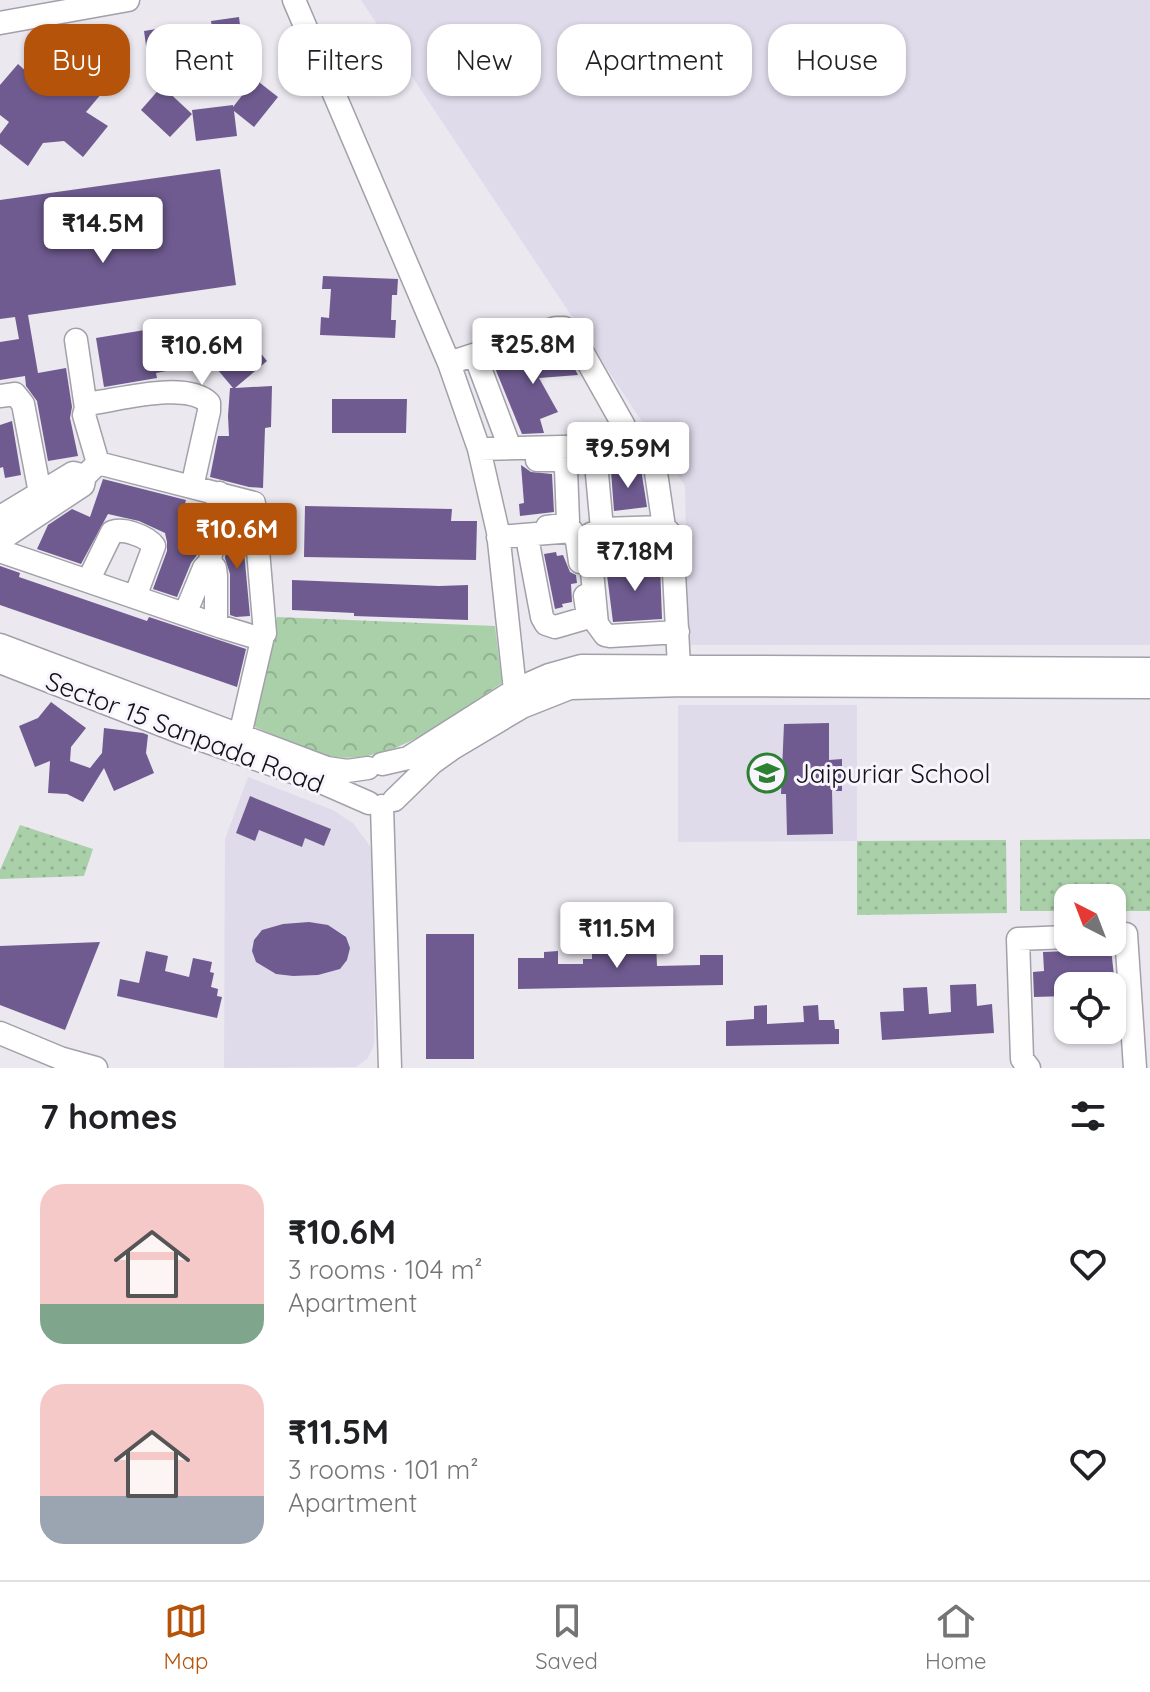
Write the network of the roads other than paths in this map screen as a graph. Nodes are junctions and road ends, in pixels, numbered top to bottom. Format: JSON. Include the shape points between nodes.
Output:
{"nodes":[{"id":1,"x":128,"y":0,"type":"edge"},
{"id":2,"x":294,"y":0,"type":"edge"},
{"id":3,"x":0,"y":23,"type":"edge"},
{"id":4,"x":76,"y":340,"type":"dead end"},
{"id":5,"x":475,"y":355,"type":"junction"},
{"id":6,"x":449,"y":363,"type":"junction"},
{"id":7,"x":0,"y":396,"type":"edge"},
{"id":8,"x":86,"y":408,"type":"junction"},
{"id":9,"x":496,"y":410,"type":"junction"},
{"id":10,"x":470,"y":419,"type":"junction"},
{"id":11,"x":510,"y":448,"type":"junction"},
{"id":12,"x":480,"y":455,"type":"junction"},
{"id":13,"x":92,"y":469,"type":"junction"},
{"id":14,"x":192,"y":487,"type":"junction"},
{"id":15,"x":40,"y":493,"type":"junction"},
{"id":16,"x":219,"y":493,"type":"junction"},
{"id":17,"x":0,"y":517,"type":"edge"},
{"id":18,"x":664,"y":527,"type":"junction"},
{"id":19,"x":602,"y":529,"type":"junction"},
{"id":20,"x":498,"y":535,"type":"junction"},
{"id":21,"x":0,"y":540,"type":"edge"},
{"id":22,"x":529,"y":548,"type":"dead end"},
{"id":23,"x":0,"y":551,"type":"edge"},
{"id":24,"x":210,"y":562,"type":"junction"},
{"id":25,"x":88,"y":581,"type":"junction"},
{"id":26,"x":135,"y":597,"type":"junction"},
{"id":27,"x":185,"y":614,"type":"junction"},
{"id":28,"x":216,"y":625,"type":"junction"},
{"id":29,"x":678,"y":632,"type":"junction"},
{"id":30,"x":263,"y":636,"type":"junction"},
{"id":31,"x":0,"y":645,"type":"edge"},
{"id":32,"x":0,"y":662,"type":"edge"},
{"id":33,"x":679,"y":667,"type":"junction"},
{"id":34,"x":1150,"y":669,"type":"edge"},
{"id":35,"x":1150,"y":687,"type":"edge"},
{"id":36,"x":519,"y":699,"type":"junction"},
{"id":37,"x":240,"y":735,"type":"junction"},
{"id":38,"x":375,"y":766,"type":"junction"},
{"id":39,"x":382,"y":803,"type":"junction"},
{"id":40,"x":1126,"y":934,"type":"edge"},
{"id":41,"x":1054,"y":938,"type":"edge"},
{"id":42,"x":0,"y":1033,"type":"edge"},
{"id":43,"x":96,"y":1068,"type":"edge"},
{"id":44,"x":390,"y":1068,"type":"edge"},
{"id":45,"x":1029,"y":1068,"type":"edge"},
{"id":46,"x":1135,"y":1068,"type":"edge"}],
"edges":[{"from":1,"to":3,"type":"street"},
{"from":2,"to":6,"type":"street"},
{"from":4,"to":8,"type":"street"},
{"from":5,"to":6,"type":"street"},
{"from":5,"to":9,"type":"street"},
{"from":5,"to":11,"type":"street","via":[[564,328],[624,426],[620,438],[603,446]]},
{"from":6,"to":10,"type":"street"},
{"from":7,"to":15,"type":"street","via":[[15,394],[23,404]]},
{"from":8,"to":13,"type":"street"},
{"from":8,"to":14,"type":"street","via":[[163,393],[204,398],[209,411]]},
{"from":9,"to":10,"type":"street"},
{"from":9,"to":11,"type":"street"},
{"from":10,"to":12,"type":"street"},
{"from":11,"to":12,"type":"street"},
{"from":12,"to":20,"type":"street"},
{"from":12,"to":20,"type":"street","via":[[561,460],[566,469],[568,521]]},
{"from":13,"to":14,"type":"street"},
{"from":13,"to":15,"type":"street","via":[[73,473]]},
{"from":13,"to":21,"type":"street","via":[[83,485]]},
{"from":14,"to":16,"type":"street"},
{"from":15,"to":17,"type":"street"},
{"from":16,"to":24,"type":"street"},
{"from":16,"to":30,"type":"street","via":[[254,503]]},
{"from":18,"to":19,"type":"street"},
{"from":18,"to":19,"type":"street","via":[[654,459],[645,454],[596,463]]},
{"from":18,"to":29,"type":"street","via":[[672,535]]},
{"from":19,"to":29,"type":"street","via":[[589,540],[600,630],[610,636]]},
{"from":20,"to":22,"type":"street","via":[[572,531],[586,618],[555,627],[546,624]]},
{"from":20,"to":36,"type":"street"},
{"from":23,"to":25,"type":"street"},
{"from":24,"to":27,"type":"street"},
{"from":24,"to":28,"type":"street","via":[[216,576]]},
{"from":25,"to":26,"type":"street"},
{"from":25,"to":26,"type":"street","via":[[112,532],[147,539],[154,546]]},
{"from":26,"to":27,"type":"street"},
{"from":27,"to":28,"type":"street"},
{"from":28,"to":30,"type":"street"},
{"from":29,"to":33,"type":"street"},
{"from":30,"to":37,"type":"street"},
{"from":31,"to":37,"type":"street","name":"Sector 15 Sanpada Road"},
{"from":32,"to":39,"type":"street","name":"Sector 15 Sanpada Road"},
{"from":33,"to":34,"type":"street"},
{"from":33,"to":36,"type":"street","via":[[581,666],[549,675]]},
{"from":35,"to":36,"type":"street","via":[[597,686]]},
{"from":36,"to":38,"type":"street","name":"Sector 15 Sanpada Road","via":[[408,758]]},
{"from":36,"to":39,"type":"street"},
{"from":37,"to":38,"type":"street","name":"Sector 15 Sanpada Road","via":[[327,768]]},
{"from":38,"to":39,"type":"street","via":[[363,773],[359,786],[364,799]]},
{"from":38,"to":39,"type":"street","via":[[394,770],[400,781],[401,788]]},
{"from":39,"to":44,"type":"street"},
{"from":40,"to":46,"type":"street"},
{"from":41,"to":45,"type":"street","via":[[1018,939],[1022,1059]]},
{"from":42,"to":43,"type":"street"}]}
